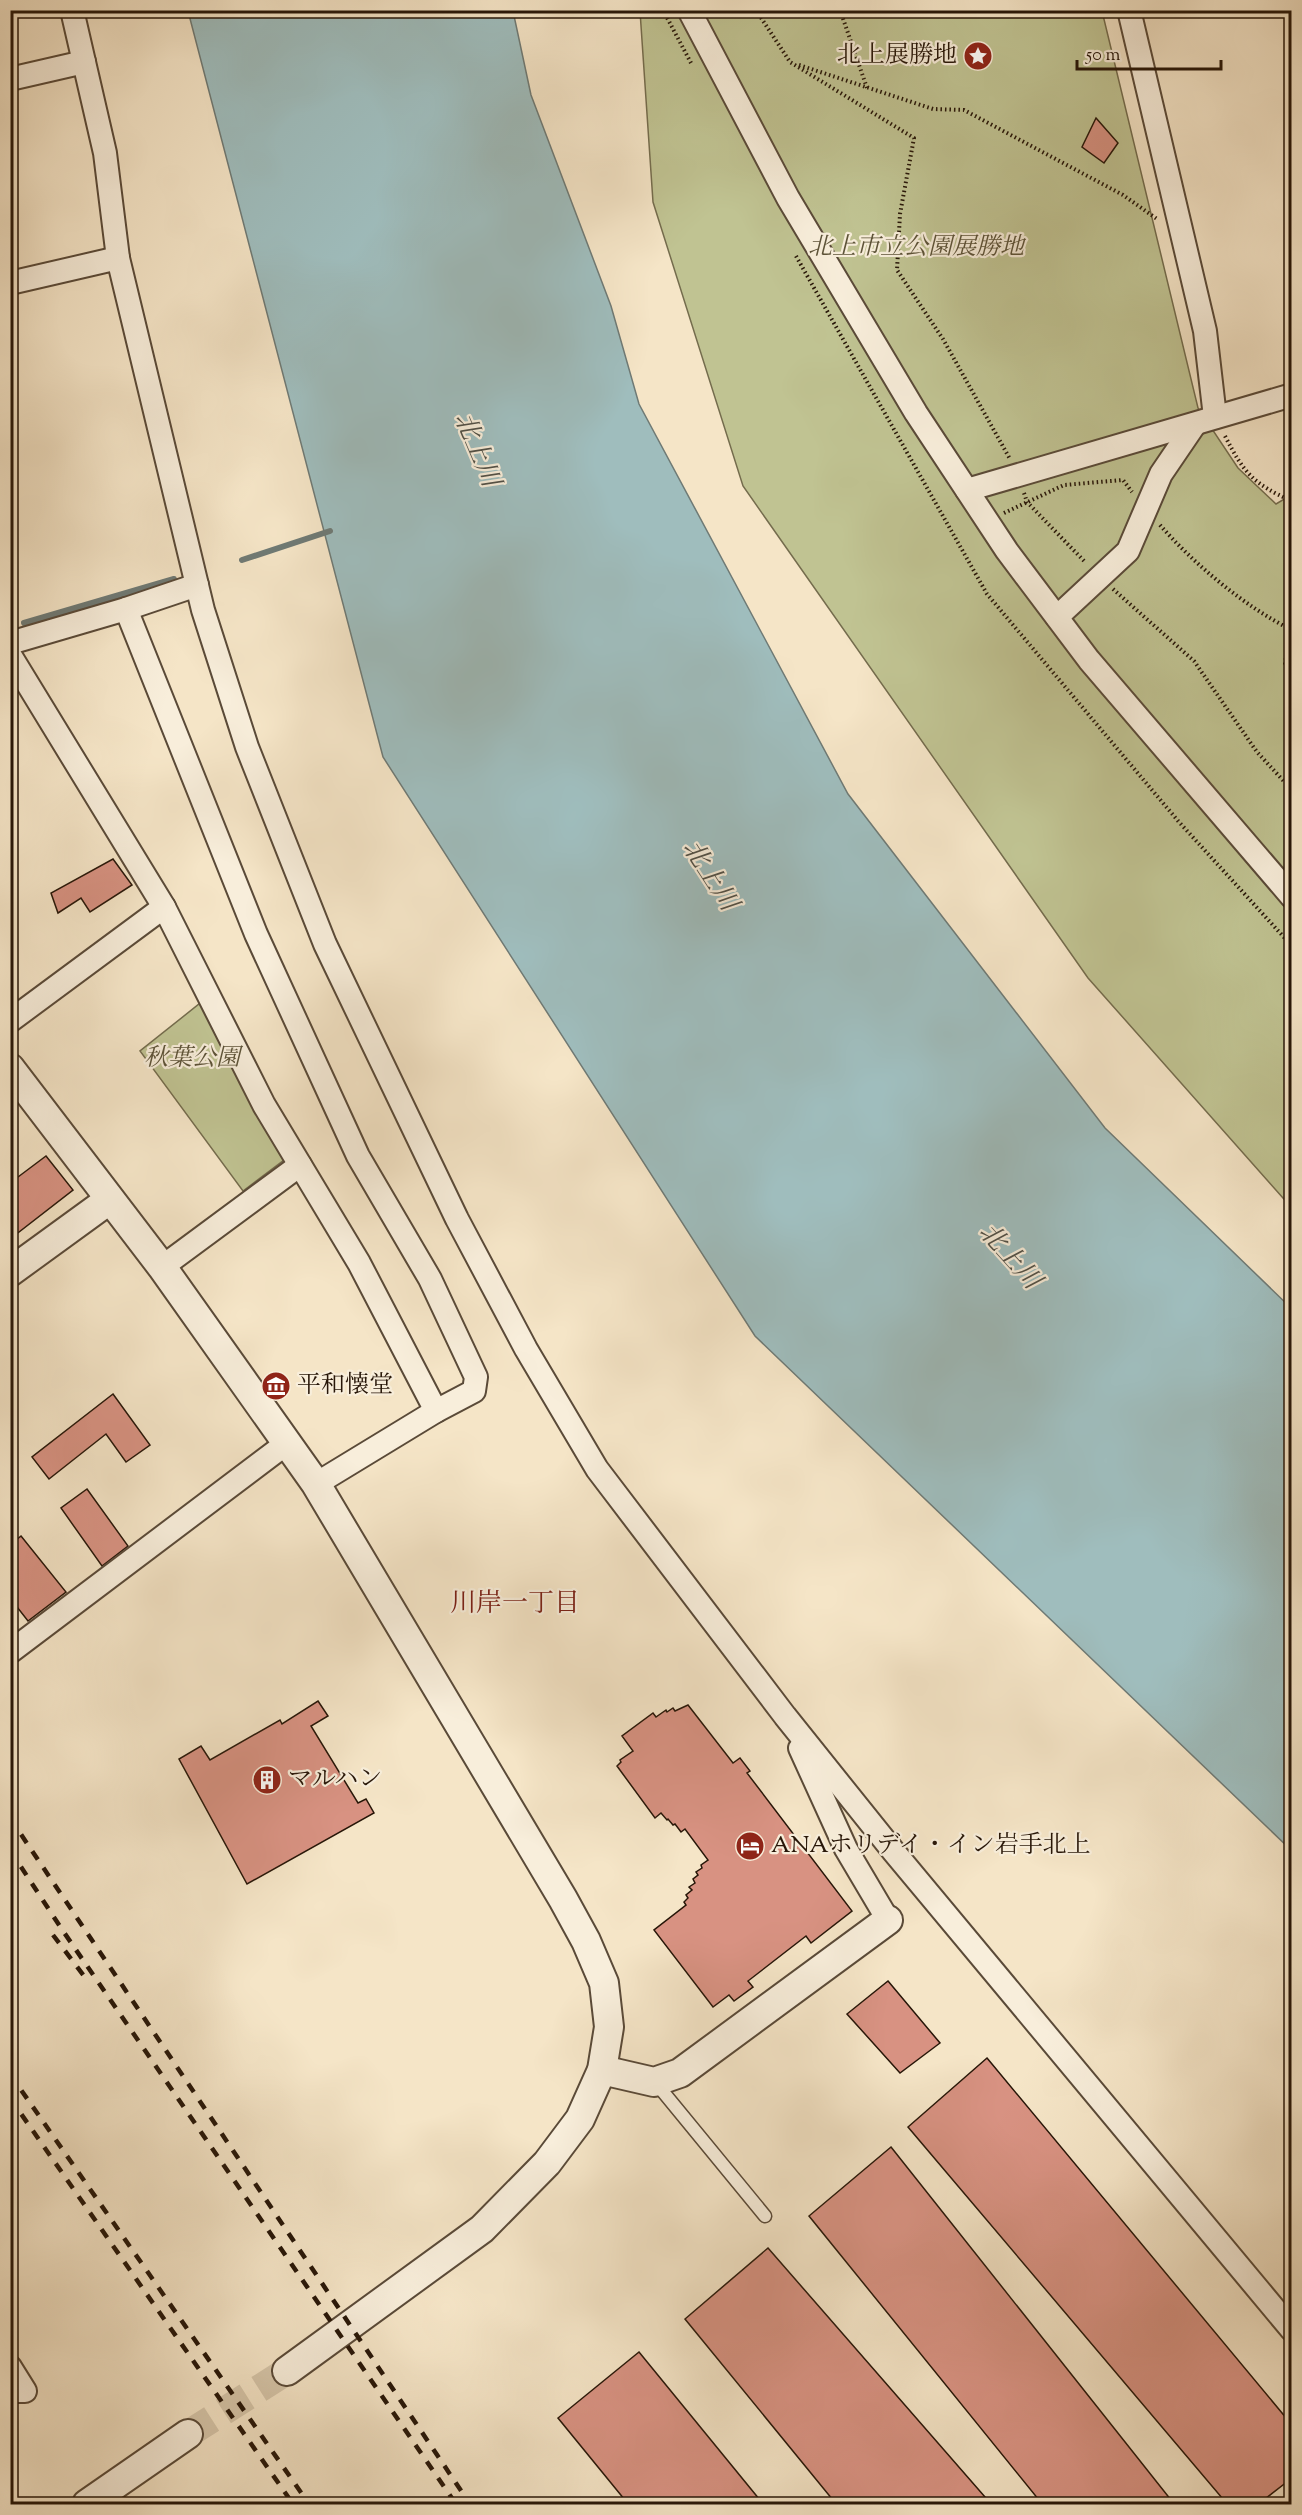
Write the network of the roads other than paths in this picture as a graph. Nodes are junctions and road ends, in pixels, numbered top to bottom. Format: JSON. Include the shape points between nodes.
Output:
{"nodes":[{"id":1,"x":72,"y":10,"type":"edge"},
{"id":2,"x":689,"y":10,"type":"edge"},
{"id":3,"x":1129,"y":10,"type":"edge"},
{"id":4,"x":84,"y":62,"type":"junction"},
{"id":5,"x":10,"y":79,"type":"edge"},
{"id":6,"x":118,"y":258,"type":"junction"},
{"id":7,"x":10,"y":284,"type":"edge"},
{"id":8,"x":1292,"y":395,"type":"edge"},
{"id":9,"x":1205,"y":420,"type":"junction"},
{"id":10,"x":967,"y":490,"type":"junction"},
{"id":11,"x":197,"y":585,"type":"junction"},
{"id":12,"x":126,"y":609,"type":"junction"},
{"id":13,"x":1057,"y":617,"type":"junction"},
{"id":14,"x":10,"y":643,"type":"edge"},
{"id":15,"x":10,"y":656,"type":"edge"},
{"id":16,"x":1292,"y":897,"type":"edge"},
{"id":17,"x":165,"y":907,"type":"junction"},
{"id":18,"x":10,"y":1021,"type":"edge"},
{"id":19,"x":10,"y":1068,"type":"edge"},
{"id":20,"x":300,"y":1165,"type":"junction"},
{"id":21,"x":109,"y":1200,"type":"junction"},
{"id":22,"x":162,"y":1267,"type":"junction"},
{"id":23,"x":10,"y":1272,"type":"edge"},
{"id":24,"x":436,"y":1411,"type":"junction"},
{"id":25,"x":287,"y":1443,"type":"junction"},
{"id":26,"x":316,"y":1484,"type":"junction"},
{"id":27,"x":10,"y":1652,"type":"edge"},
{"id":28,"x":785,"y":1716,"type":"junction"},
{"id":29,"x":888,"y":1920,"type":"joint"},
{"id":30,"x":602,"y":2070,"type":"junction"},
{"id":31,"x":654,"y":2082,"type":"junction"},
{"id":32,"x":765,"y":2216,"type":"dead end"},
{"id":33,"x":1292,"y":2330,"type":"edge"},
{"id":34,"x":10,"y":2367,"type":"edge"},
{"id":35,"x":287,"y":2371,"type":"tunnel mouth"},
{"id":36,"x":10,"y":2391,"type":"edge"},
{"id":37,"x":188,"y":2434,"type":"tunnel mouth"},
{"id":38,"x":87,"y":2505,"type":"edge"}],
"edges":[{"from":1,"to":4,"type":"street"},
{"from":2,"to":10,"type":"street","via":[[788,198],[916,413]]},
{"from":3,"to":9,"type":"street","via":[[1205,331]]},
{"from":4,"to":5,"type":"street"},
{"from":4,"to":6,"type":"street","via":[[105,153]]},
{"from":6,"to":7,"type":"street"},
{"from":6,"to":11,"type":"street"},
{"from":8,"to":9,"type":"street"},
{"from":9,"to":10,"type":"street"},
{"from":9,"to":13,"type":"street","via":[[1161,474],[1128,551]]},
{"from":10,"to":13,"type":"street"},
{"from":11,"to":12,"type":"street"},
{"from":11,"to":28,"type":"street","via":[[247,747],[325,944],[458,1219],[526,1349],[597,1469]]},
{"from":12,"to":14,"type":"street"},
{"from":12,"to":24,"type":"street","via":[[256,934],[358,1156],[430,1279],[476,1377],[474,1391]]},
{"from":13,"to":16,"type":"street","via":[[1089,660]]},
{"from":15,"to":17,"type":"street"},
{"from":17,"to":18,"type":"street"},
{"from":17,"to":20,"type":"street","via":[[264,1105]]},
{"from":19,"to":21,"type":"street"},
{"from":20,"to":22,"type":"street"},
{"from":20,"to":24,"type":"street","via":[[359,1263]]},
{"from":21,"to":22,"type":"street"},
{"from":21,"to":23,"type":"street"},
{"from":22,"to":25,"type":"street"},
{"from":24,"to":26,"type":"street"},
{"from":25,"to":26,"type":"street"},
{"from":25,"to":27,"type":"street"},
{"from":26,"to":30,"type":"street","via":[[586,1941],[604,1983],[609,2027]]},
{"from":28,"to":29,"type":"street","via":[[846,1849]]},
{"from":28,"to":33,"type":"street"},
{"from":29,"to":31,"type":"street","via":[[680,2073]]},
{"from":30,"to":31,"type":"street"},
{"from":30,"to":35,"type":"street","via":[[580,2119],[547,2163],[482,2229]]},
{"from":31,"to":32,"type":"lane"},
{"from":34,"to":36,"type":"street","via":[[25,2391]]},
{"from":37,"to":38,"type":"street"}]}
